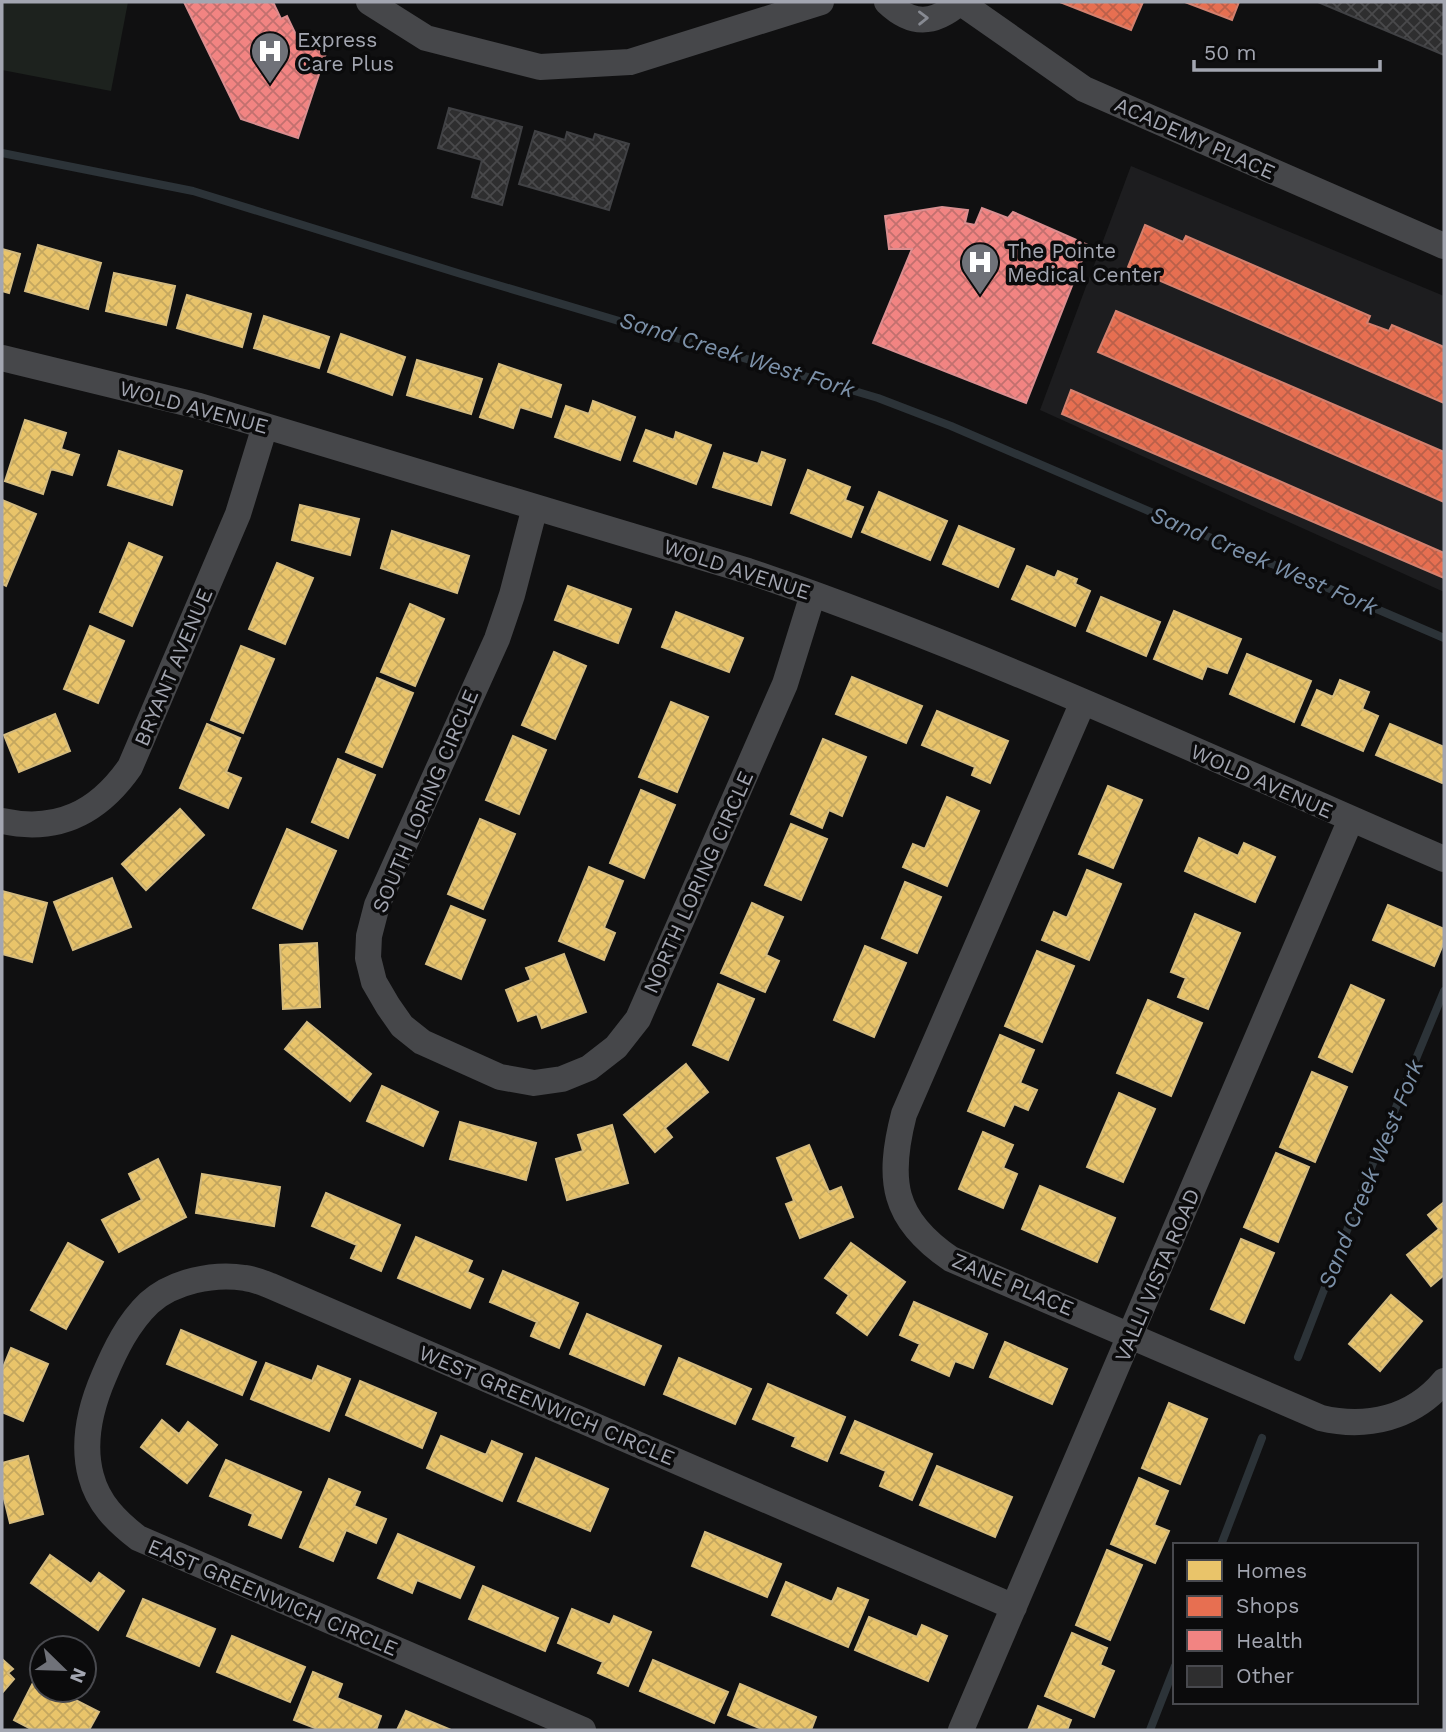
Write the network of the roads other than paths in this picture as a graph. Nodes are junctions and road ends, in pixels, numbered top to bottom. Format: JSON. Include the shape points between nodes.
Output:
{"nodes":[{"id":1,"x":369,"y":2,"type":"edge"},
{"id":2,"x":821,"y":2,"type":"edge"},
{"id":3,"x":887,"y":2,"type":"edge"},
{"id":4,"x":960,"y":2,"type":"edge"},
{"id":5,"x":1444,"y":246,"type":"edge"},
{"id":6,"x":2,"y":358,"type":"edge"},
{"id":7,"x":265,"y":426,"type":"junction"},
{"id":8,"x":535,"y":507,"type":"junction"},
{"id":9,"x":813,"y":593,"type":"junction"},
{"id":10,"x":1083,"y":702,"type":"junction"},
{"id":11,"x":1351,"y":820,"type":"junction"},
{"id":12,"x":2,"y":821,"type":"edge"},
{"id":13,"x":1444,"y":859,"type":"edge"},
{"id":14,"x":500,"y":1077,"type":"joint"},
{"id":15,"x":1132,"y":1335,"type":"junction"},
{"id":16,"x":107,"y":1369,"type":"joint"},
{"id":17,"x":1444,"y":1381,"type":"edge"},
{"id":18,"x":1014,"y":1608,"type":"junction"},
{"id":19,"x":583,"y":1730,"type":"edge"},
{"id":20,"x":961,"y":1730,"type":"edge"}],
"edges":[{"from":1,"to":2,"type":"street","via":[[426,38],[540,67],[630,62]]},
{"from":3,"to":4,"type":"street","one_way":true,"via":[[915,19],[946,14]]},
{"from":4,"to":5,"type":"street","name":"ACADEMY PLACE","via":[[1084,89]]},
{"from":6,"to":7,"type":"street","name":"WOLD AVENUE"},
{"from":7,"to":8,"type":"street","name":"WOLD AVENUE"},
{"from":7,"to":12,"type":"street","name":"BRYANT AVENUE","via":[[238,514],[130,767],[96,805],[71,818],[48,825]]},
{"from":8,"to":9,"type":"street","name":"WOLD AVENUE"},
{"from":8,"to":14,"type":"street","name":"SOUTH LORING CIRCLE","via":[[497,639],[377,905],[369,936],[374,982],[402,1026],[422,1042]]},
{"from":9,"to":10,"type":"street","name":"WOLD AVENUE"},
{"from":9,"to":14,"type":"street","name":"NORTH LORING CIRCLE","via":[[785,684],[638,1019],[616,1047],[589,1068],[562,1079],[534,1083]]},
{"from":10,"to":11,"type":"street","name":"WOLD AVENUE"},
{"from":10,"to":15,"type":"street","name":"ZANE PLACE","via":[[904,1114],[896,1174],[901,1205],[929,1244],[951,1259]]},
{"from":11,"to":13,"type":"street","name":"WOLD AVENUE"},
{"from":11,"to":15,"type":"street","name":"VALLI VISTA ROAD"},
{"from":15,"to":17,"type":"street","name":"ZANE PLACE","via":[[1332,1421],[1386,1419],[1411,1409]]},
{"from":15,"to":18,"type":"street","name":"VALLI VISTA ROAD"},
{"from":16,"to":18,"type":"street","name":"WEST GREENWICH CIRCLE","via":[[134,1321],[159,1296],[193,1281],[247,1278]]},
{"from":16,"to":19,"type":"street","name":"EAST GREENWICH CIRCLE","via":[[96,1394],[87,1451],[100,1499],[127,1530]]},
{"from":18,"to":20,"type":"street","name":"VALLI VISTA ROAD"}]}
